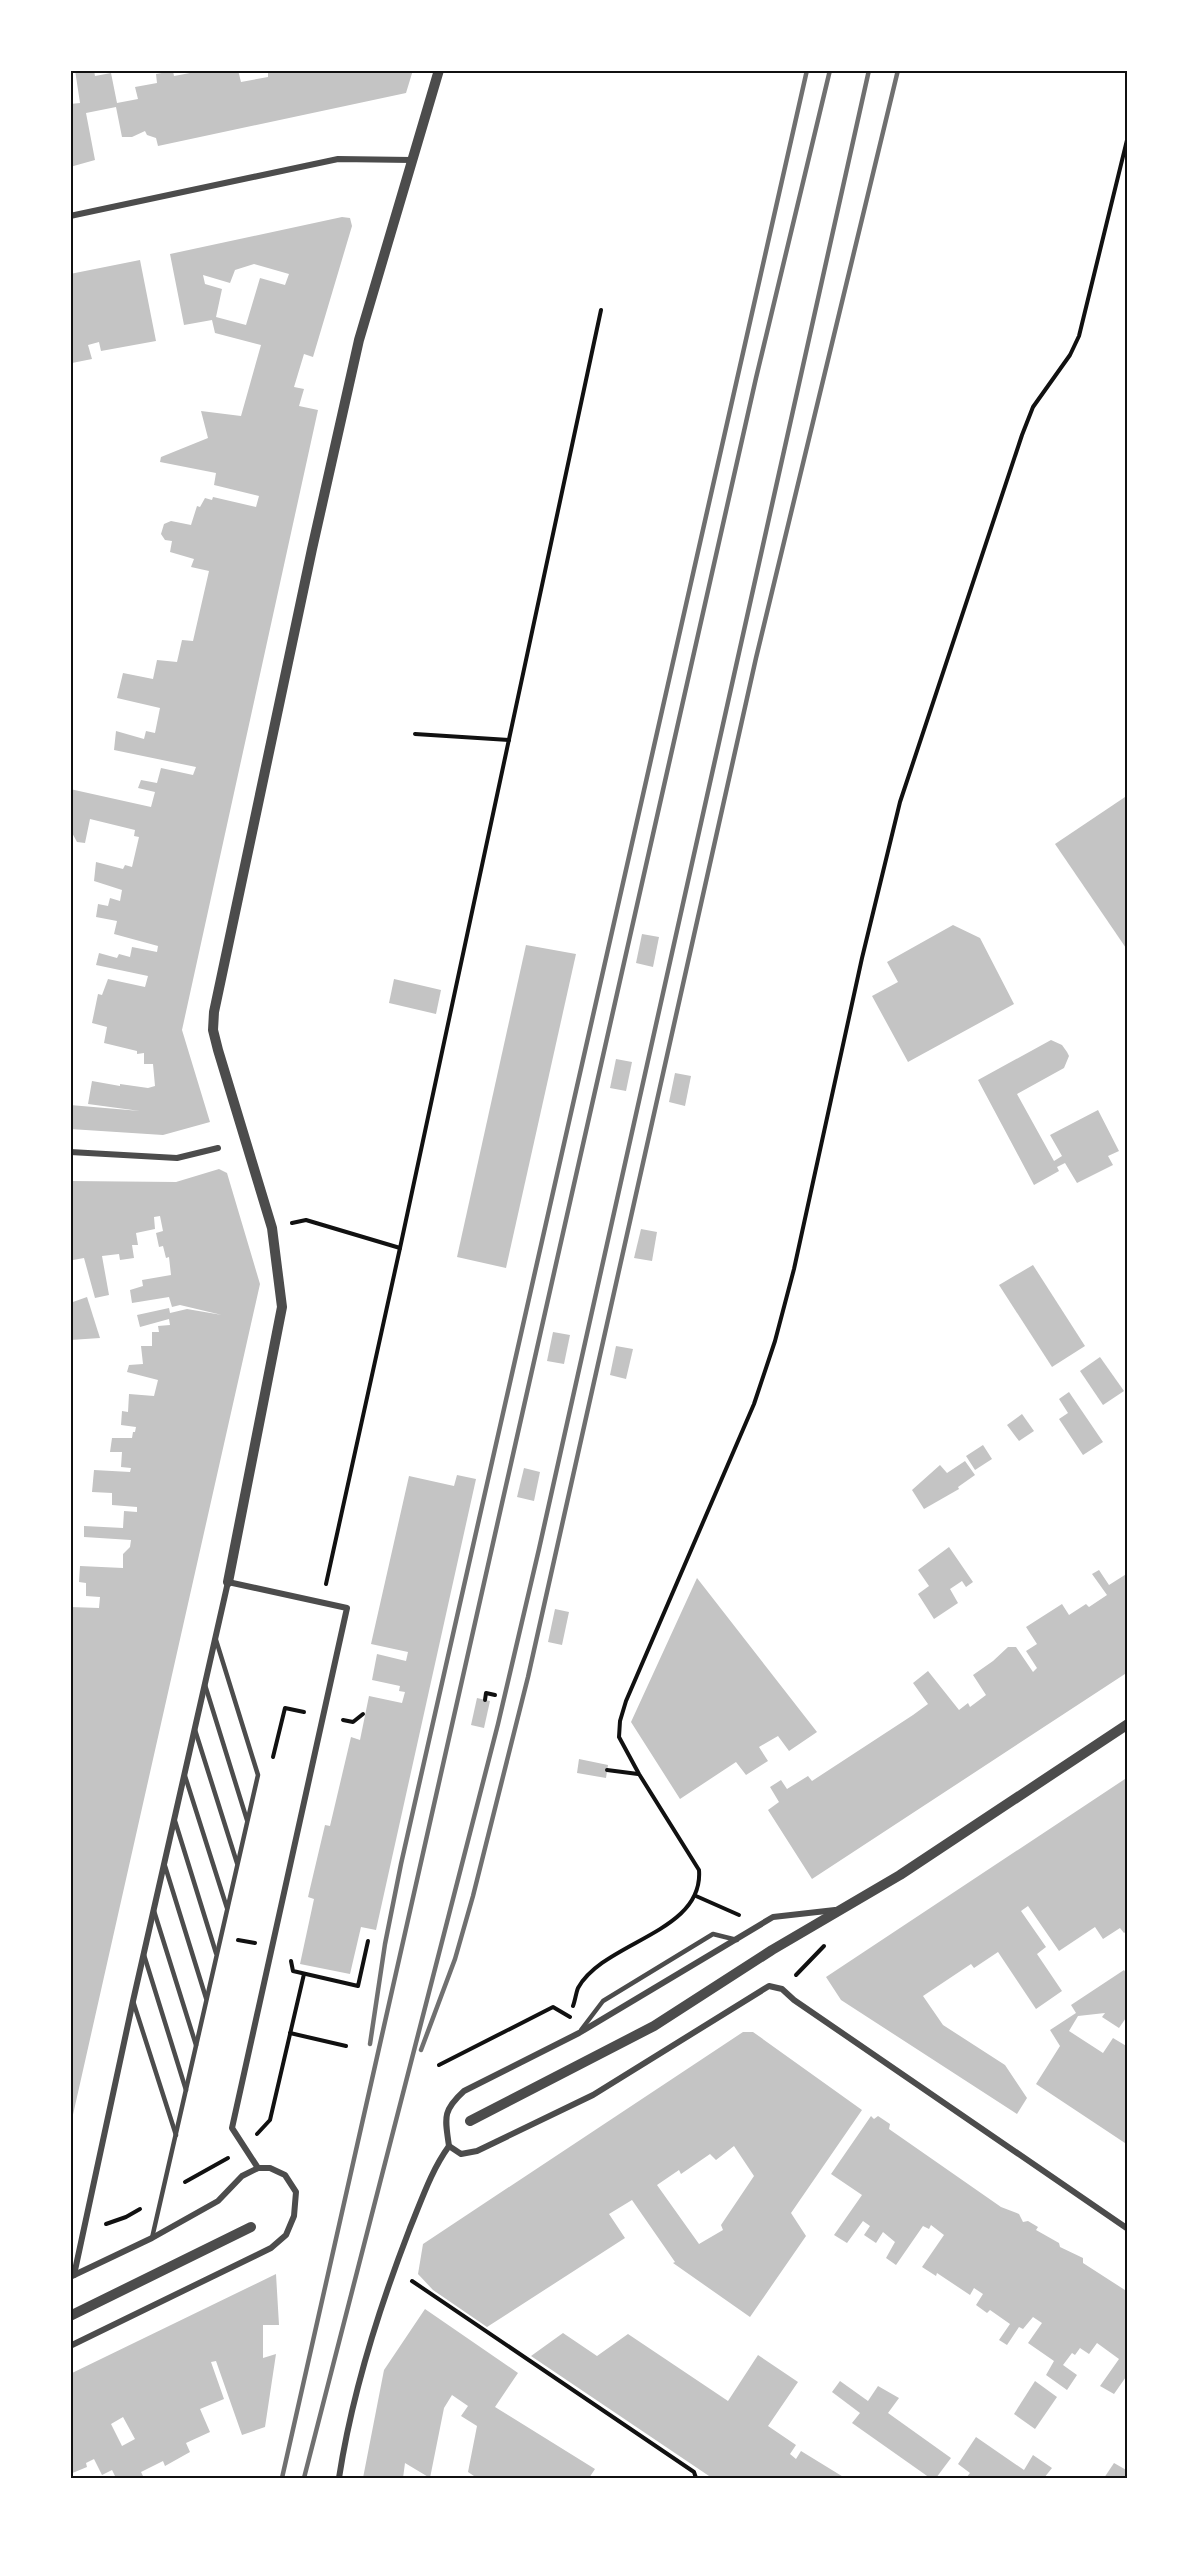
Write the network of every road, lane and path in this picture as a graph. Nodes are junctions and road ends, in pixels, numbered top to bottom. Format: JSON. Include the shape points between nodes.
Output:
{"nodes":[{"id":1,"x":439,"y":70,"type":"edge"},
{"id":2,"x":1128,"y":136,"type":"edge"},
{"id":3,"x":412,"y":160,"type":"junction"},
{"id":4,"x":70,"y":216,"type":"edge"},
{"id":5,"x":601,"y":310,"type":"dead end"},
{"id":6,"x":415,"y":734,"type":"dead end"},
{"id":7,"x":509,"y":740,"type":"junction"},
{"id":8,"x":218,"y":1148,"type":"dead end"},
{"id":9,"x":70,"y":1152,"type":"edge"},
{"id":10,"x":272,"y":1227,"type":"junction"},
{"id":11,"x":400,"y":1248,"type":"junction"},
{"id":12,"x":228,"y":1582,"type":"junction"},
{"id":13,"x":322,"y":1603,"type":"junction"},
{"id":14,"x":216,"y":1640,"type":"junction"},
{"id":15,"x":205,"y":1685,"type":"junction"},
{"id":16,"x":495,"y":1695,"type":"dead end"},
{"id":17,"x":485,"y":1700,"type":"dead end"},
{"id":18,"x":363,"y":1714,"type":"dead end"},
{"id":19,"x":340,"y":1720,"type":"dead end"},
{"id":20,"x":1128,"y":1724,"type":"edge"},
{"id":21,"x":195,"y":1730,"type":"junction"},
{"id":22,"x":607,"y":1770,"type":"dead end"},
{"id":23,"x":639,"y":1774,"type":"junction"},
{"id":24,"x":185,"y":1775,"type":"junction"},
{"id":25,"x":175,"y":1820,"type":"junction"},
{"id":26,"x":248,"y":1821,"type":"junction"},
{"id":27,"x":164,"y":1865,"type":"junction"},
{"id":28,"x":237,"y":1865,"type":"junction"},
{"id":29,"x":696,"y":1896,"type":"junction"},
{"id":30,"x":840,"y":1910,"type":"junction"},
{"id":31,"x":154,"y":1911,"type":"junction"},
{"id":32,"x":227,"y":1911,"type":"junction"},
{"id":33,"x":772,"y":1917,"type":"junction"},
{"id":34,"x":232,"y":1938,"type":"dead end"},
{"id":35,"x":736,"y":1940,"type":"junction"},
{"id":36,"x":368,"y":1941,"type":"dead end"},
{"id":37,"x":258,"y":1944,"type":"dead end"},
{"id":38,"x":288,"y":1951,"type":"dead end"},
{"id":39,"x":144,"y":1955,"type":"junction"},
{"id":40,"x":217,"y":1956,"type":"junction"},
{"id":41,"x":304,"y":1974,"type":"junction"},
{"id":42,"x":782,"y":1989,"type":"junction"},
{"id":43,"x":133,"y":2001,"type":"junction"},
{"id":44,"x":207,"y":2001,"type":"junction"},
{"id":45,"x":291,"y":2033,"type":"junction"},
{"id":46,"x":579,"y":2033,"type":"junction"},
{"id":47,"x":196,"y":2046,"type":"junction"},
{"id":48,"x":346,"y":2046,"type":"dead end"},
{"id":49,"x":439,"y":2065,"type":"dead end"},
{"id":50,"x":186,"y":2091,"type":"junction"},
{"id":51,"x":470,"y":2121,"type":"dead end"},
{"id":52,"x":176,"y":2136,"type":"junction"},
{"id":53,"x":449,"y":2145,"type":"junction"},
{"id":54,"x":245,"y":2146,"type":"junction"},
{"id":55,"x":258,"y":2168,"type":"junction"},
{"id":56,"x":251,"y":2227,"type":"dead end"},
{"id":57,"x":1128,"y":2229,"type":"edge"},
{"id":58,"x":152,"y":2238,"type":"junction"},
{"id":59,"x":394,"y":2269,"type":"junction"},
{"id":60,"x":72,"y":2276,"type":"edge"},
{"id":61,"x":70,"y":2316,"type":"edge"},
{"id":62,"x":70,"y":2346,"type":"edge"},
{"id":63,"x":339,"y":2478,"type":"edge"},
{"id":64,"x":696,"y":2478,"type":"edge"}],
"edges":[{"from":1,"to":3,"type":"street"},
{"from":2,"to":23,"type":"path","via":[[1079,336],[1025,426],[900,801],[775,1341],[754,1404],[620,1721],[619,1737]]},
{"from":3,"to":4,"type":"street","via":[[338,159]]},
{"from":3,"to":10,"type":"street","via":[[359,340],[214,1012],[218,1050]]},
{"from":5,"to":7,"type":"path"},
{"from":6,"to":7,"type":"path"},
{"from":7,"to":11,"type":"path"},
{"from":8,"to":9,"type":"street","via":[[177,1158]]},
{"from":10,"to":11,"type":"path","via":[[306,1220]]},
{"from":10,"to":12,"type":"street","via":[[282,1307]]},
{"from":11,"to":13,"type":"path"},
{"from":12,"to":13,"type":"street"},
{"from":12,"to":14,"type":"street"},
{"from":13,"to":54,"type":"street","via":[[347,1608],[232,2128]]},
{"from":14,"to":15,"type":"street"},
{"from":14,"to":26,"type":"lane","via":[[258,1775]]},
{"from":15,"to":21,"type":"street"},
{"from":15,"to":26,"type":"lane"},
{"from":16,"to":17,"type":"path","via":[[486,1693]]},
{"from":18,"to":19,"type":"path","via":[[353,1722]]},
{"from":20,"to":30,"type":"street","via":[[900,1875]]},
{"from":21,"to":24,"type":"street"},
{"from":21,"to":28,"type":"lane"},
{"from":22,"to":23,"type":"path"},
{"from":23,"to":29,"type":"path","via":[[699,1870]]},
{"from":24,"to":25,"type":"street"},
{"from":24,"to":32,"type":"lane"},
{"from":25,"to":27,"type":"street"},
{"from":25,"to":40,"type":"lane"},
{"from":26,"to":28,"type":"lane"},
{"from":27,"to":31,"type":"street"},
{"from":27,"to":44,"type":"lane"},
{"from":28,"to":32,"type":"lane"},
{"from":29,"to":33,"type":"path","via":[[748,1918]]},
{"from":29,"to":49,"type":"path","via":[[679,1915],[598,1967],[578,1988],[570,2017],[553,2007]]},
{"from":30,"to":33,"type":"street"},
{"from":30,"to":42,"type":"path","via":[[823,1949]]},
{"from":30,"to":51,"type":"street","via":[[654,2026]]},
{"from":31,"to":39,"type":"street"},
{"from":31,"to":47,"type":"lane"},
{"from":32,"to":40,"type":"lane"},
{"from":33,"to":35,"type":"street"},
{"from":34,"to":37,"type":"path"},
{"from":35,"to":46,"type":"street"},
{"from":35,"to":46,"type":"lane","via":[[713,1934],[603,2001]]},
{"from":36,"to":41,"type":"path","via":[[358,1986]]},
{"from":38,"to":41,"type":"path","via":[[293,1971]]},
{"from":39,"to":43,"type":"street"},
{"from":39,"to":50,"type":"lane"},
{"from":40,"to":44,"type":"lane"},
{"from":41,"to":45,"type":"path"},
{"from":42,"to":53,"type":"street","via":[[769,1986],[593,2095],[477,2151],[461,2154]]},
{"from":42,"to":57,"type":"street"},
{"from":43,"to":52,"type":"lane"},
{"from":43,"to":60,"type":"street"},
{"from":44,"to":47,"type":"lane"},
{"from":45,"to":48,"type":"path"},
{"from":45,"to":54,"type":"path","via":[[270,2120]]},
{"from":46,"to":53,"type":"street","via":[[464,2091],[450,2104],[445,2118]]},
{"from":47,"to":50,"type":"lane"},
{"from":50,"to":52,"type":"lane"},
{"from":52,"to":58,"type":"lane"},
{"from":53,"to":59,"type":"street","via":[[435,2165]]},
{"from":54,"to":55,"type":"street"},
{"from":55,"to":58,"type":"street","via":[[242,2176],[218,2201]]},
{"from":55,"to":62,"type":"street","via":[[270,2168],[285,2175],[296,2192],[294,2216],[286,2235],[272,2248]]},
{"from":56,"to":61,"type":"street"},
{"from":58,"to":60,"type":"street"},
{"from":59,"to":63,"type":"street","via":[[355,2400]]},
{"from":59,"to":64,"type":"path","via":[[694,2472]]}]}
